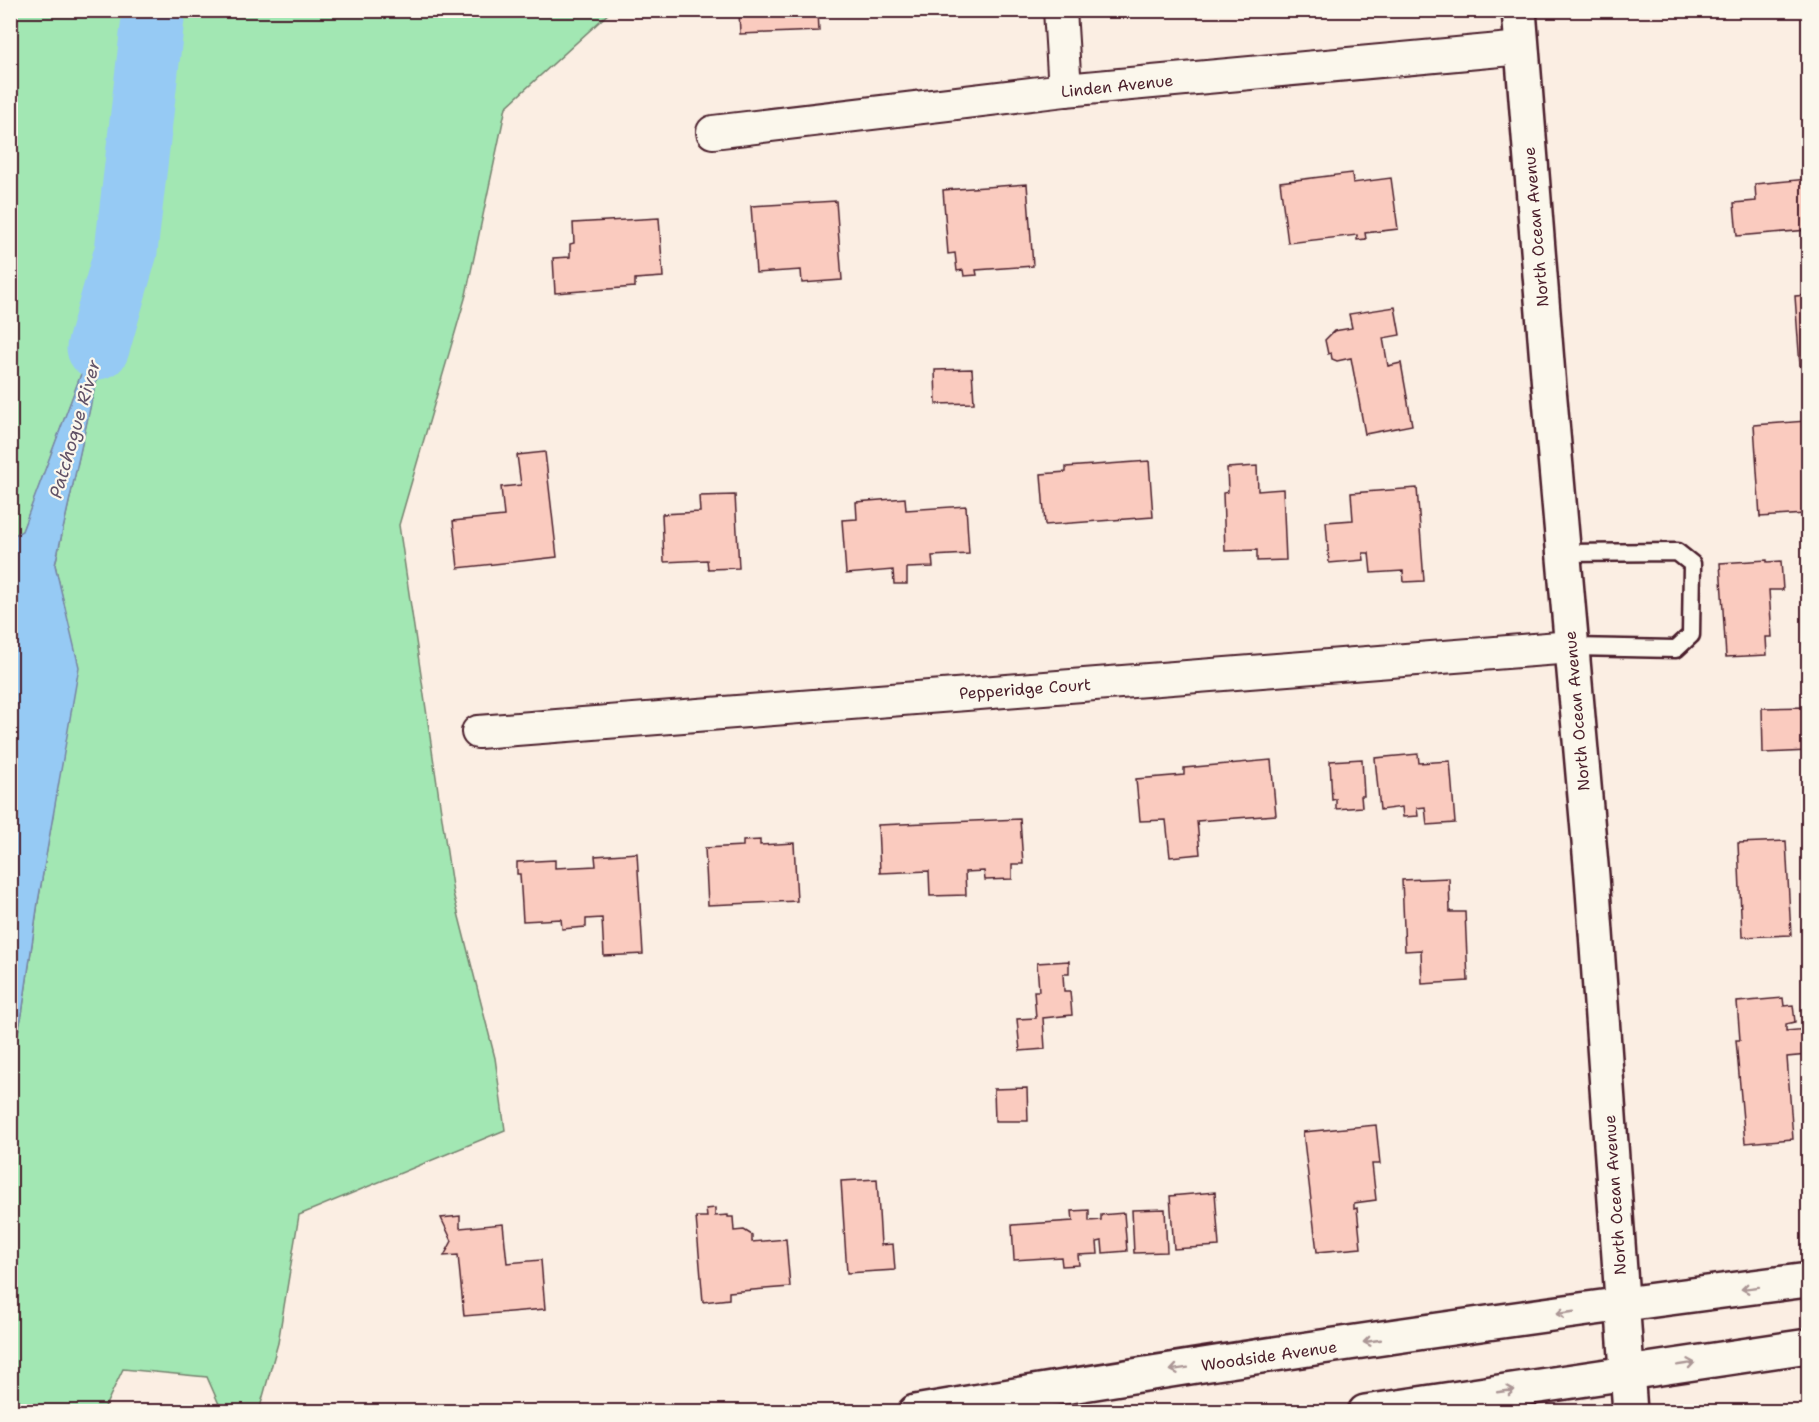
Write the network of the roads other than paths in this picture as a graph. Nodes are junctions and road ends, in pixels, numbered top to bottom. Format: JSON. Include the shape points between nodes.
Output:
{"nodes":[{"id":1,"x":1060,"y":10,"type":"edge"},
{"id":2,"x":1520,"y":10,"type":"edge"},
{"id":3,"x":1522,"y":48,"type":"junction"},
{"id":4,"x":1065,"y":90,"type":"junction"},
{"id":5,"x":713,"y":132,"type":"dead end"},
{"id":6,"x":1564,"y":553,"type":"junction"},
{"id":7,"x":1572,"y":648,"type":"junction"},
{"id":8,"x":478,"y":732,"type":"dead end"},
{"id":9,"x":1809,"y":1280,"type":"edge"},
{"id":10,"x":1623,"y":1305,"type":"junction"},
{"id":11,"x":1809,"y":1346,"type":"edge"},
{"id":12,"x":1628,"y":1373,"type":"junction"},
{"id":13,"x":915,"y":1412,"type":"edge"},
{"id":14,"x":1365,"y":1412,"type":"edge"},
{"id":15,"x":1630,"y":1412,"type":"edge"}],
"edges":[{"from":1,"to":4,"type":"street"},
{"from":2,"to":3,"type":"main road","name":"North Ocean Avenue"},
{"from":3,"to":4,"type":"street","name":"Linden Avenue"},
{"from":3,"to":6,"type":"main road","name":"North Ocean Avenue"},
{"from":4,"to":5,"type":"street","name":"Linden Avenue"},
{"from":6,"to":7,"type":"main road","name":"North Ocean Avenue"},
{"from":6,"to":7,"type":"lane","via":[[1677,552],[1692,564],[1691,635],[1676,649]]},
{"from":7,"to":8,"type":"street","name":"Pepperidge Court"},
{"from":7,"to":10,"type":"main road","name":"North Ocean Avenue"},
{"from":9,"to":10,"type":"main road","name":"Woodside Avenue","one_way":true},
{"from":10,"to":12,"type":"main road","name":"North Ocean Avenue"},
{"from":10,"to":13,"type":"main road","name":"Woodside Avenue","one_way":true,"via":[[1126,1377]]},
{"from":12,"to":11,"type":"main road","one_way":true},
{"from":14,"to":12,"type":"main road","one_way":true},
{"from":12,"to":15,"type":"main road","name":"North Ocean Avenue"}]}
